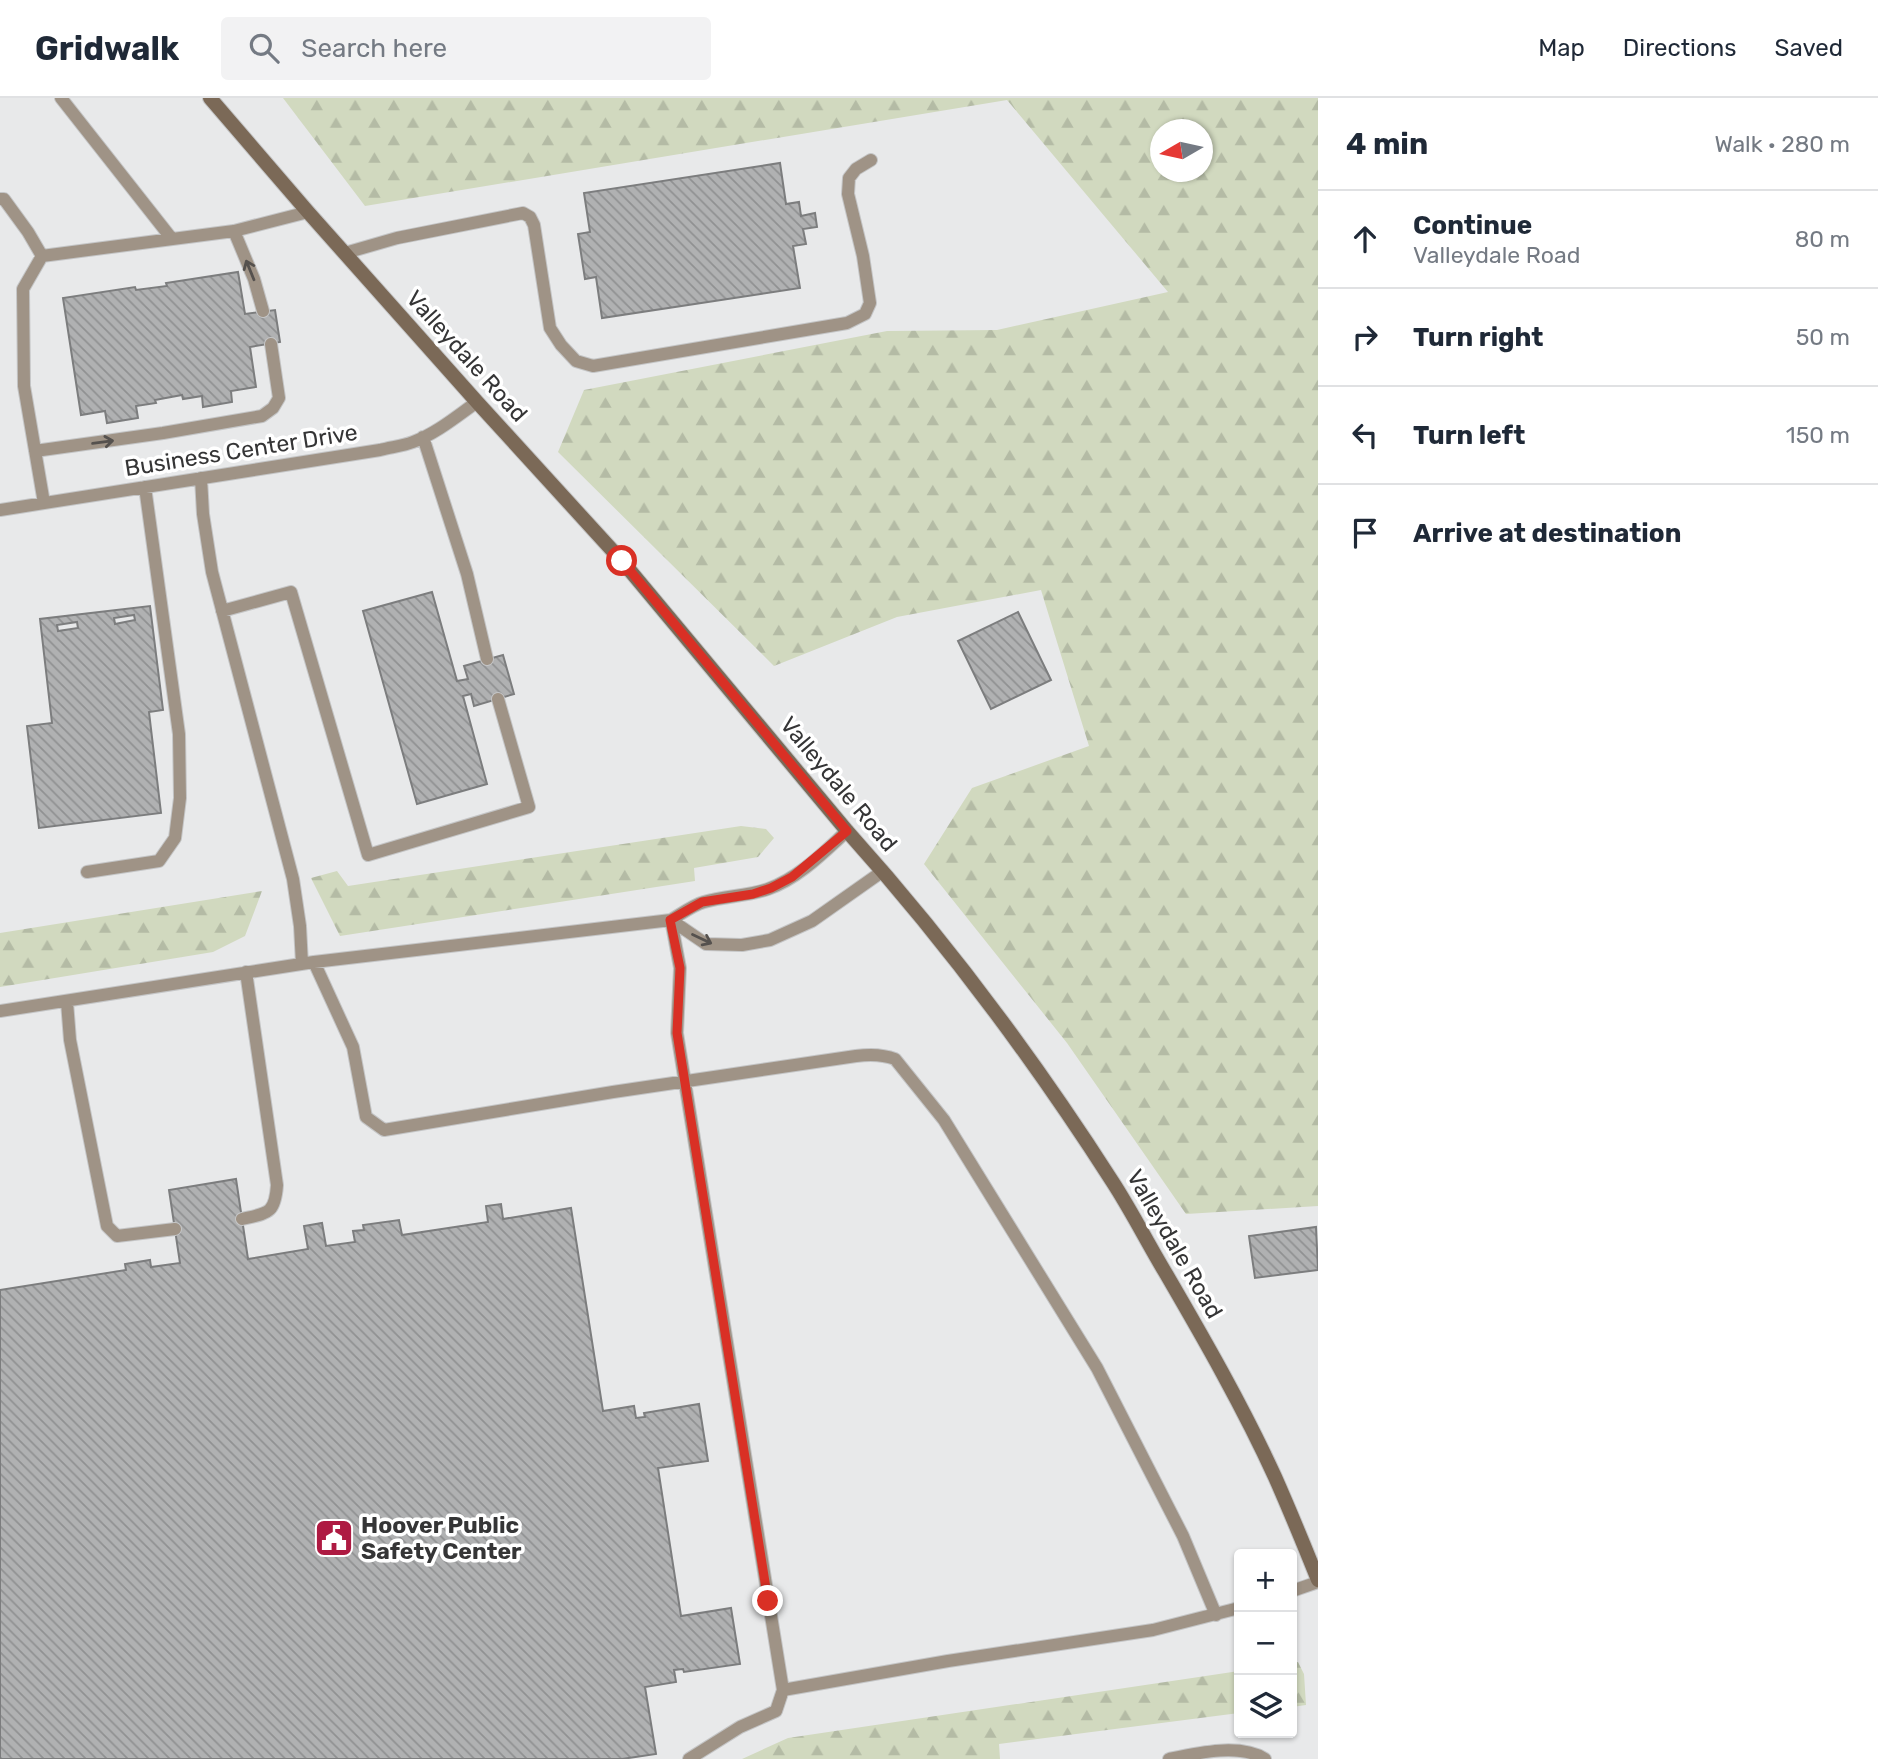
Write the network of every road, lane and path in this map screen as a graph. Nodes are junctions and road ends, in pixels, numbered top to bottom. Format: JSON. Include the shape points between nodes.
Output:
{"nodes":[{"id":1,"x":61,"y":98,"type":"edge"},
{"id":2,"x":210,"y":98,"type":"edge"},
{"id":3,"x":871,"y":160,"type":"dead end"},
{"id":4,"x":0,"y":199,"type":"edge"},
{"id":5,"x":307,"y":212,"type":"junction"},
{"id":6,"x":233,"y":231,"type":"junction"},
{"id":7,"x":172,"y":239,"type":"junction"},
{"id":8,"x":345,"y":253,"type":"junction"},
{"id":9,"x":42,"y":256,"type":"junction"},
{"id":10,"x":263,"y":311,"type":"dead end"},
{"id":11,"x":271,"y":344,"type":"dead end"},
{"id":12,"x":477,"y":402,"type":"junction"},
{"id":13,"x":423,"y":437,"type":"junction"},
{"id":14,"x":35,"y":452,"type":"junction"},
{"id":15,"x":201,"y":478,"type":"junction"},
{"id":16,"x":145,"y":486,"type":"junction"},
{"id":17,"x":44,"y":503,"type":"junction"},
{"id":18,"x":0,"y":510,"type":"edge"},
{"id":19,"x":222,"y":611,"type":"junction"},
{"id":20,"x":487,"y":659,"type":"dead end"},
{"id":21,"x":498,"y":699,"type":"dead end"},
{"id":22,"x":847,"y":831,"type":"junction"},
{"id":23,"x":883,"y":871,"type":"junction"},
{"id":24,"x":87,"y":872,"type":"dead end"},
{"id":25,"x":670,"y":920,"type":"junction"},
{"id":26,"x":308,"y":963,"type":"junction"},
{"id":27,"x":246,"y":972,"type":"junction"},
{"id":28,"x":67,"y":1002,"type":"junction"},
{"id":29,"x":0,"y":1011,"type":"edge"},
{"id":30,"x":685,"y":1081,"type":"junction"},
{"id":31,"x":242,"y":1219,"type":"dead end"},
{"id":32,"x":175,"y":1229,"type":"dead end"},
{"id":33,"x":1318,"y":1581,"type":"edge"},
{"id":34,"x":1297,"y":1589,"type":"edge"},
{"id":35,"x":1234,"y":1610,"type":"edge"},
{"id":36,"x":1216,"y":1615,"type":"junction"},
{"id":37,"x":783,"y":1690,"type":"junction"},
{"id":38,"x":689,"y":1759,"type":"edge"},
{"id":39,"x":1169,"y":1759,"type":"edge"},
{"id":40,"x":1265,"y":1759,"type":"edge"}],
"edges":[{"from":1,"to":7,"type":"lane"},
{"from":2,"to":5,"type":"main road","name":"Valleydale Road"},
{"from":3,"to":8,"type":"lane","via":[[849,178],[848,194],[870,303],[865,314],[847,323],[593,366],[576,361],[550,328],[534,225],[523,213]]},
{"from":4,"to":9,"type":"lane"},
{"from":5,"to":6,"type":"lane"},
{"from":5,"to":8,"type":"main road","name":"Valleydale Road"},
{"from":6,"to":7,"type":"lane"},
{"from":10,"to":6,"type":"lane","one_way":true},
{"from":7,"to":9,"type":"lane"},
{"from":8,"to":12,"type":"main road","name":"Valleydale Road"},
{"from":9,"to":14,"type":"lane","via":[[23,289],[24,387]]},
{"from":14,"to":11,"type":"lane","one_way":true,"via":[[262,416],[279,398]]},
{"from":12,"to":13,"type":"lane","name":"Business Center Drive"},
{"from":12,"to":22,"type":"main road","name":"Valleydale Road","via":[[622,561]]},
{"from":13,"to":15,"type":"lane","name":"Business Center Drive","via":[[380,450]]},
{"from":13,"to":20,"type":"lane","via":[[467,574]]},
{"from":14,"to":17,"type":"lane"},
{"from":15,"to":16,"type":"lane","name":"Business Center Drive"},
{"from":15,"to":19,"type":"lane","via":[[212,572]]},
{"from":16,"to":17,"type":"lane","name":"Business Center Drive"},
{"from":16,"to":24,"type":"lane","via":[[179,734],[176,838],[159,860]]},
{"from":17,"to":18,"type":"lane","name":"Business Center Drive"},
{"from":19,"to":21,"type":"lane","via":[[291,592],[368,855],[529,807]]},
{"from":19,"to":26,"type":"lane","via":[[293,880]]},
{"from":22,"to":23,"type":"main road","name":"Valleydale Road"},
{"from":22,"to":25,"type":"lane","via":[[792,877],[771,888],[702,902]]},
{"from":25,"to":23,"type":"lane","one_way":true,"via":[[706,944],[771,940],[812,921]]},
{"from":23,"to":33,"type":"main road","name":"Valleydale Road","via":[[1001,1019],[1113,1182],[1241,1407]]},
{"from":25,"to":26,"type":"lane"},
{"from":25,"to":30,"type":"lane","via":[[680,968],[677,1033]]},
{"from":26,"to":27,"type":"lane"},
{"from":26,"to":30,"type":"lane","via":[[353,1047],[366,1117],[384,1130]]},
{"from":27,"to":28,"type":"lane"},
{"from":27,"to":31,"type":"lane","via":[[277,1185],[276,1202],[266,1213]]},
{"from":28,"to":29,"type":"lane"},
{"from":28,"to":32,"type":"lane","via":[[70,1040],[107,1226],[117,1236]]},
{"from":30,"to":36,"type":"lane","via":[[872,1054],[895,1059],[944,1120],[1097,1368],[1183,1536]]},
{"from":30,"to":37,"type":"lane"},
{"from":33,"to":34,"type":"lane"},
{"from":35,"to":36,"type":"lane"},
{"from":36,"to":37,"type":"lane","via":[[1153,1630]]},
{"from":37,"to":38,"type":"lane","via":[[776,1711]]},
{"from":39,"to":40,"type":"lane","via":[[1217,1751],[1247,1752]]}]}
